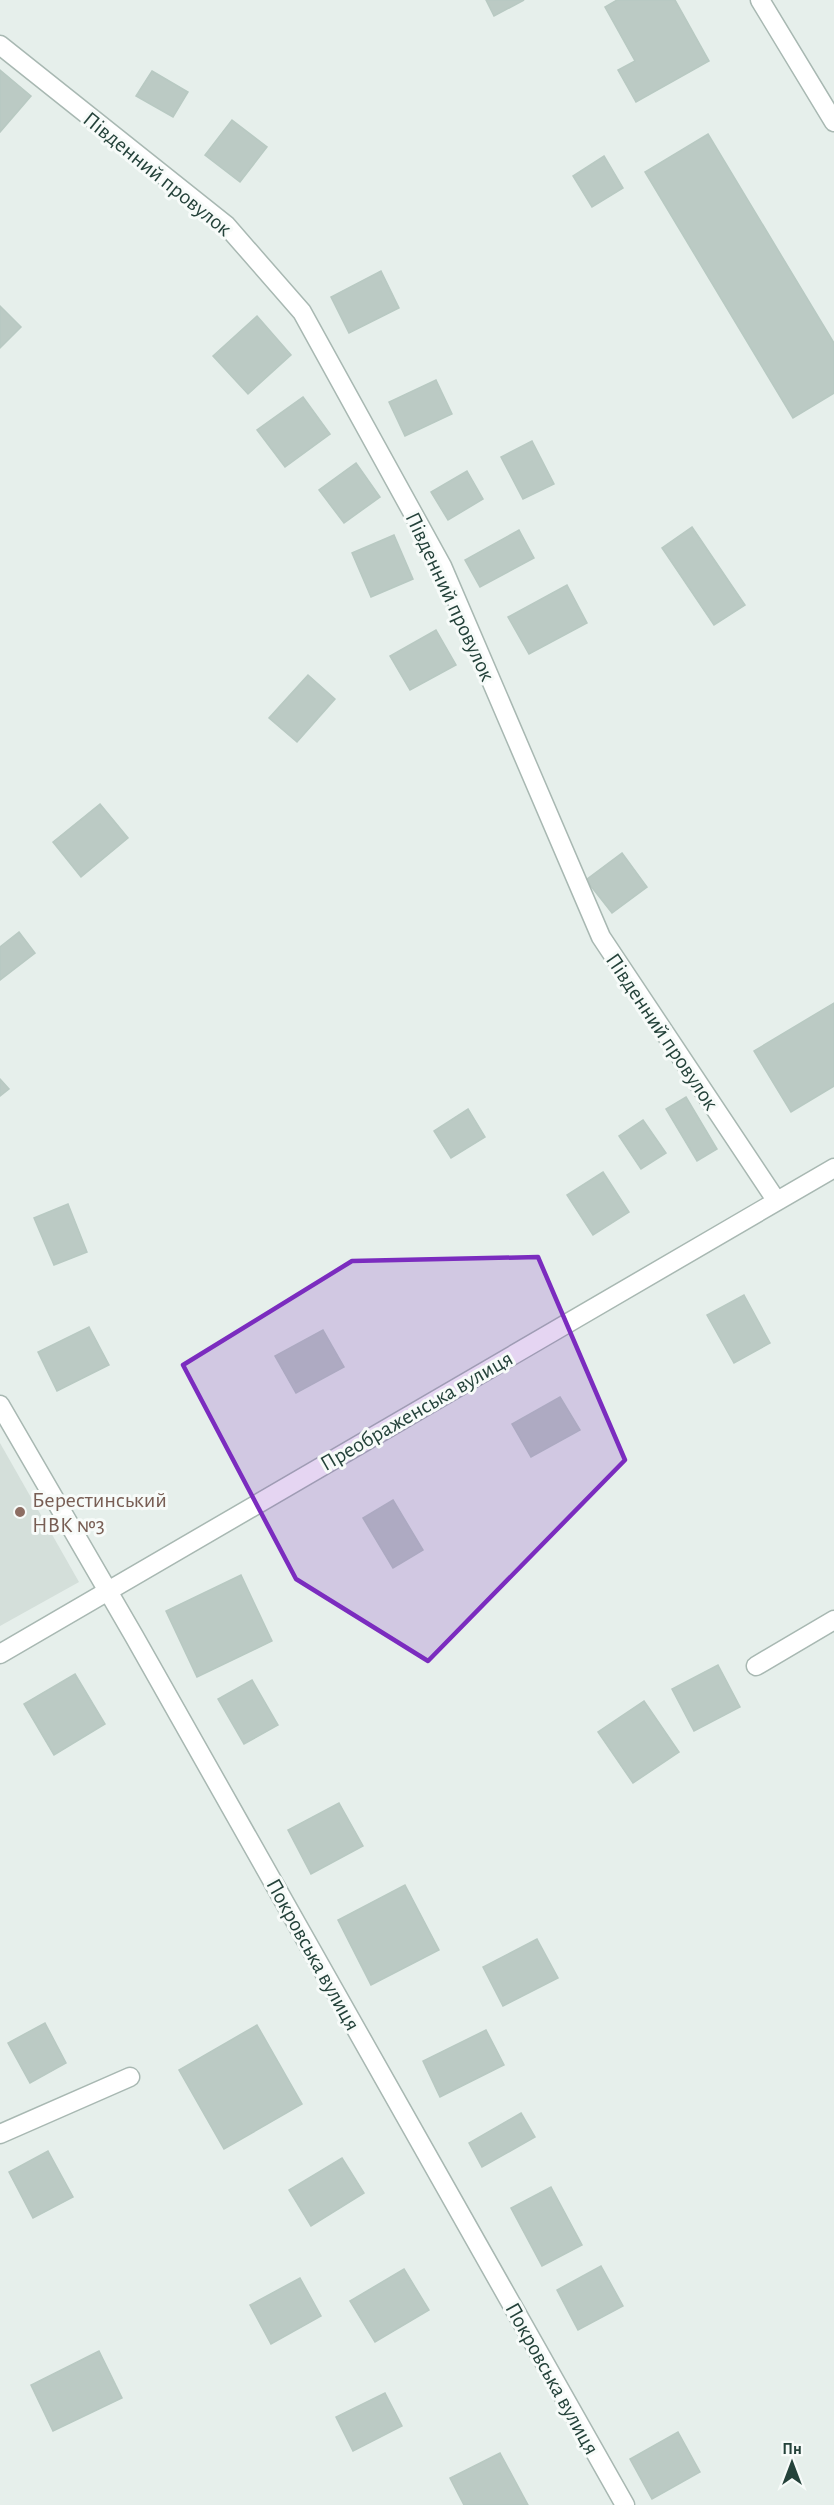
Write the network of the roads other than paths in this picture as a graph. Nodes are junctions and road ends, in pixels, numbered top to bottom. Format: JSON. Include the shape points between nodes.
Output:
{"nodes":[{"id":1,"x":760,"y":0,"type":"edge"},
{"id":2,"x":0,"y":45,"type":"edge"},
{"id":3,"x":834,"y":122,"type":"edge"},
{"id":4,"x":834,"y":1168,"type":"edge"},
{"id":5,"x":776,"y":1200,"type":"junction"},
{"id":6,"x":0,"y":1405,"type":"edge"},
{"id":7,"x":108,"y":1590,"type":"junction"},
{"id":8,"x":834,"y":1620,"type":"edge"},
{"id":9,"x":0,"y":1654,"type":"edge"},
{"id":10,"x":756,"y":1666,"type":"dead end"},
{"id":11,"x":130,"y":2077,"type":"dead end"},
{"id":12,"x":0,"y":2134,"type":"edge"},
{"id":13,"x":625,"y":2505,"type":"edge"}],
"edges":[{"from":1,"to":3,"type":"street"},
{"from":2,"to":5,"type":"street","name":"Південний провулок","via":[[226,225],[302,312],[442,566],[601,937]]},
{"from":4,"to":5,"type":"street","name":"Преображенська вулиця"},
{"from":5,"to":7,"type":"street","name":"Преображенська вулиця"},
{"from":6,"to":7,"type":"street","name":"Покровська вулиця"},
{"from":7,"to":9,"type":"street","name":"Преображенська вулиця"},
{"from":7,"to":13,"type":"street","name":"Покровська вулиця"},
{"from":8,"to":10,"type":"street"},
{"from":11,"to":12,"type":"street"}]}
